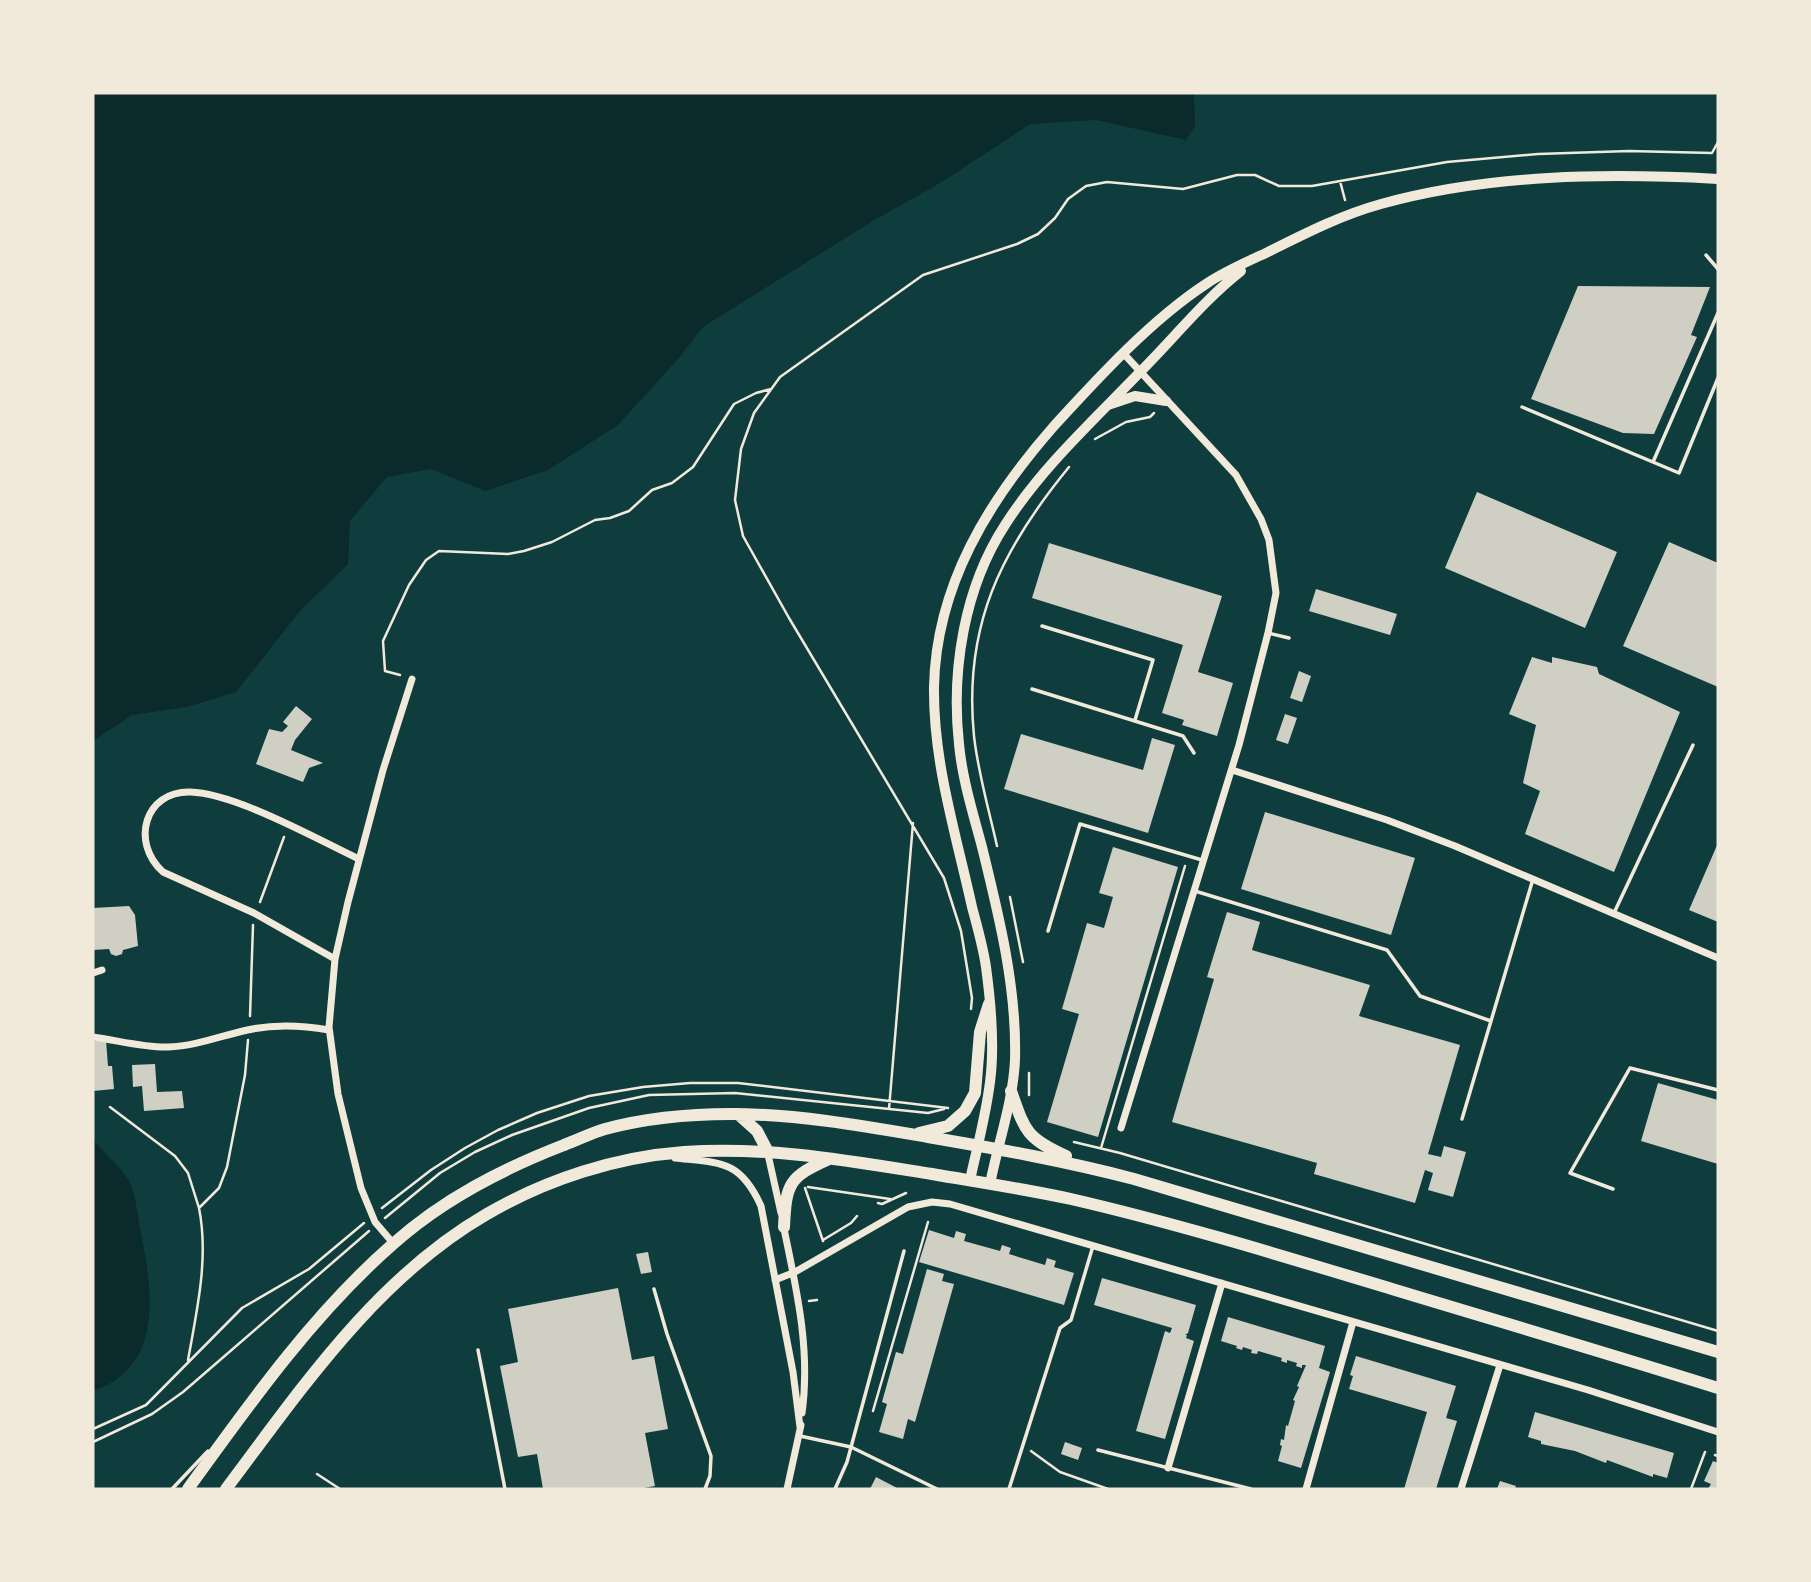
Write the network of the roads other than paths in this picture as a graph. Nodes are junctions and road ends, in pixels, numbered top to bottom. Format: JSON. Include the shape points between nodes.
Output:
{"nodes":[{"id":1,"x":1718,"y":179,"type":"edge"},
{"id":2,"x":1263,"y":254,"type":"junction"},
{"id":3,"x":1706,"y":255,"type":"dead end"},
{"id":4,"x":1718,"y":268,"type":"edge"},
{"id":5,"x":1718,"y":313,"type":"edge"},
{"id":6,"x":1124,"y":354,"type":"junction"},
{"id":7,"x":1140,"y":372,"type":"junction"},
{"id":8,"x":1718,"y":377,"type":"edge"},
{"id":9,"x":1166,"y":401,"type":"junction"},
{"id":10,"x":1102,"y":408,"type":"junction"},
{"id":11,"x":1522,"y":408,"type":"dead end"},
{"id":12,"x":1653,"y":462,"type":"junction"},
{"id":13,"x":1042,"y":626,"type":"dead end"},
{"id":14,"x":1268,"y":633,"type":"junction"},
{"id":15,"x":1289,"y":638,"type":"dead end"},
{"id":16,"x":412,"y":679,"type":"road end"},
{"id":17,"x":1032,"y":689,"type":"dead end"},
{"id":18,"x":1135,"y":720,"type":"junction"},
{"id":19,"x":1693,"y":745,"type":"dead end"},
{"id":20,"x":1194,"y":753,"type":"dead end"},
{"id":21,"x":1232,"y":770,"type":"junction"},
{"id":22,"x":359,"y":859,"type":"junction"},
{"id":23,"x":1204,"y":861,"type":"junction"},
{"id":24,"x":1533,"y":878,"type":"junction"},
{"id":25,"x":1195,"y":891,"type":"junction"},
{"id":26,"x":1614,"y":913,"type":"junction"},
{"id":27,"x":1048,"y":931,"type":"dead end"},
{"id":28,"x":1718,"y":958,"type":"edge"},
{"id":29,"x":335,"y":959,"type":"junction"},
{"id":30,"x":102,"y":970,"type":"dead end"},
{"id":31,"x":93,"y":973,"type":"edge"},
{"id":32,"x":989,"y":1004,"type":"junction"},
{"id":33,"x":1491,"y":1021,"type":"junction"},
{"id":34,"x":329,"y":1030,"type":"junction"},
{"id":35,"x":93,"y":1037,"type":"edge"},
{"id":36,"x":1718,"y":1090,"type":"edge"},
{"id":37,"x":1011,"y":1091,"type":"junction"},
{"id":38,"x":738,"y":1114,"type":"junction"},
{"id":39,"x":1462,"y":1119,"type":"dead end"},
{"id":40,"x":1122,"y":1128,"type":"dead end"},
{"id":41,"x":914,"y":1135,"type":"junction"},
{"id":42,"x":977,"y":1145,"type":"junction"},
{"id":43,"x":997,"y":1149,"type":"junction"},
{"id":44,"x":766,"y":1150,"type":"junction"},
{"id":45,"x":657,"y":1156,"type":"junction"},
{"id":46,"x":831,"y":1158,"type":"junction"},
{"id":47,"x":1092,"y":1167,"type":"junction"},
{"id":48,"x":970,"y":1180,"type":"junction"},
{"id":49,"x":990,"y":1184,"type":"junction"},
{"id":50,"x":1613,"y":1189,"type":"dead end"},
{"id":51,"x":784,"y":1227,"type":"junction"},
{"id":52,"x":393,"y":1243,"type":"junction"},
{"id":53,"x":1093,"y":1246,"type":"junction"},
{"id":54,"x":904,"y":1251,"type":"dead end"},
{"id":55,"x":795,"y":1272,"type":"junction"},
{"id":56,"x":775,"y":1280,"type":"junction"},
{"id":57,"x":1222,"y":1283,"type":"junction"},
{"id":58,"x":654,"y":1289,"type":"dead end"},
{"id":59,"x":1353,"y":1322,"type":"junction"},
{"id":60,"x":478,"y":1350,"type":"dead end"},
{"id":61,"x":1718,"y":1352,"type":"edge"},
{"id":62,"x":1500,"y":1365,"type":"junction"},
{"id":63,"x":1718,"y":1388,"type":"edge"},
{"id":64,"x":239,"y":1419,"type":"junction"},
{"id":65,"x":800,"y":1427,"type":"junction"},
{"id":66,"x":1718,"y":1432,"type":"edge"},
{"id":67,"x":799,"y":1436,"type":"junction"},
{"id":68,"x":851,"y":1447,"type":"junction"},
{"id":69,"x":1098,"y":1450,"type":"dead end"},
{"id":70,"x":1168,"y":1468,"type":"junction"},
{"id":71,"x":172,"y":1489,"type":"edge"},
{"id":72,"x":188,"y":1489,"type":"edge"},
{"id":73,"x":226,"y":1489,"type":"edge"},
{"id":74,"x":505,"y":1489,"type":"edge"},
{"id":75,"x":705,"y":1489,"type":"edge"},
{"id":76,"x":787,"y":1489,"type":"edge"},
{"id":77,"x":835,"y":1489,"type":"edge"},
{"id":78,"x":937,"y":1489,"type":"edge"},
{"id":79,"x":1009,"y":1489,"type":"edge"},
{"id":80,"x":1251,"y":1489,"type":"edge"},
{"id":81,"x":1306,"y":1489,"type":"edge"},
{"id":82,"x":1461,"y":1489,"type":"edge"}],
"edges":[{"from":1,"to":2,"type":"main road","via":[[1537,179],[1444,190],[1350,214]]},
{"from":2,"to":6,"type":"main road","via":[[1207,283]]},
{"from":2,"to":7,"type":"main road","via":[[1182,326]]},
{"from":3,"to":4,"type":"lane"},
{"from":5,"to":12,"type":"lane"},
{"from":6,"to":7,"type":"street"},
{"from":6,"to":32,"type":"main road","via":[[1040,443],[993,505],[959,569],[940,636],[934,685],[938,753],[986,966]]},
{"from":7,"to":9,"type":"street"},
{"from":7,"to":10,"type":"main road"},
{"from":8,"to":12,"type":"lane","via":[[1679,473]]},
{"from":9,"to":10,"type":"main road","via":[[1135,396]]},
{"from":9,"to":14,"type":"street","via":[[1236,475],[1261,519],[1274,564],[1276,593]]},
{"from":10,"to":37,"type":"main road","via":[[1004,526],[980,576],[960,651],[959,748],[1005,948],[1014,1034]]},
{"from":11,"to":12,"type":"lane"},
{"from":13,"to":18,"type":"lane","via":[[1153,660]]},
{"from":14,"to":15,"type":"lane"},
{"from":14,"to":21,"type":"street"},
{"from":16,"to":22,"type":"street"},
{"from":17,"to":18,"type":"lane"},
{"from":18,"to":20,"type":"lane","via":[[1183,736]]},
{"from":19,"to":26,"type":"lane"},
{"from":21,"to":23,"type":"street"},
{"from":21,"to":24,"type":"street","via":[[1387,820]]},
{"from":22,"to":29,"type":"street"},
{"from":22,"to":29,"type":"street","via":[[230,801],[189,791],[161,800],[148,818],[147,850],[163,872],[254,913]]},
{"from":23,"to":25,"type":"street"},
{"from":23,"to":27,"type":"lane","via":[[1080,824]]},
{"from":24,"to":26,"type":"street"},
{"from":24,"to":33,"type":"lane"},
{"from":25,"to":33,"type":"lane","via":[[1387,950],[1420,996]]},
{"from":25,"to":40,"type":"street"},
{"from":26,"to":28,"type":"street"},
{"from":29,"to":34,"type":"street"},
{"from":30,"to":31,"type":"street"},
{"from":32,"to":41,"type":"main road","via":[[980,1032],[975,1093],[969,1104],[948,1126]]},
{"from":32,"to":42,"type":"main road","via":[[990,1080]]},
{"from":33,"to":39,"type":"lane"},
{"from":34,"to":35,"type":"street","via":[[284,1026],[170,1047]]},
{"from":34,"to":52,"type":"street","via":[[338,1094],[361,1188],[377,1224]]},
{"from":36,"to":50,"type":"lane","via":[[1630,1068],[1570,1173]]},
{"from":37,"to":43,"type":"main road"},
{"from":37,"to":47,"type":"main road","via":[[1028,1133],[1041,1145]]},
{"from":38,"to":41,"type":"main road","via":[[793,1117]]},
{"from":38,"to":44,"type":"main road","via":[[757,1131]]},
{"from":38,"to":52,"type":"main road","via":[[661,1118],[604,1129],[481,1181]]},
{"from":41,"to":42,"type":"main road"},
{"from":42,"to":43,"type":"main road"},
{"from":42,"to":48,"type":"main road"},
{"from":43,"to":47,"type":"main road"},
{"from":43,"to":49,"type":"main road"},
{"from":44,"to":45,"type":"main road"},
{"from":44,"to":46,"type":"main road"},
{"from":44,"to":51,"type":"street"},
{"from":45,"to":56,"type":"street","via":[[711,1162],[744,1176],[761,1206]]},
{"from":45,"to":73,"type":"main road","via":[[609,1163],[526,1194],[451,1236],[373,1303]]},
{"from":46,"to":48,"type":"main road"},
{"from":46,"to":51,"type":"main road","via":[[803,1170],[791,1183]]},
{"from":47,"to":61,"type":"main road"},
{"from":48,"to":49,"type":"main road"},
{"from":49,"to":63,"type":"main road","via":[[1069,1198],[1181,1227]]},
{"from":51,"to":55,"type":"street"},
{"from":52,"to":64,"type":"main road","via":[[332,1303]]},
{"from":53,"to":55,"type":"street","via":[[950,1203],[932,1202],[900,1210]]},
{"from":53,"to":57,"type":"street"},
{"from":53,"to":79,"type":"lane","via":[[1071,1321],[1060,1328]]},
{"from":54,"to":68,"type":"lane"},
{"from":55,"to":56,"type":"street"},
{"from":55,"to":65,"type":"street","via":[[807,1368]]},
{"from":56,"to":65,"type":"street"},
{"from":57,"to":59,"type":"street"},
{"from":57,"to":70,"type":"street"},
{"from":58,"to":75,"type":"lane","via":[[711,1456]]},
{"from":59,"to":62,"type":"street"},
{"from":59,"to":81,"type":"street"},
{"from":60,"to":74,"type":"lane"},
{"from":62,"to":66,"type":"street"},
{"from":62,"to":82,"type":"street"},
{"from":64,"to":71,"type":"lane"},
{"from":64,"to":72,"type":"main road"},
{"from":65,"to":67,"type":"street"},
{"from":67,"to":68,"type":"lane"},
{"from":67,"to":76,"type":"street"},
{"from":68,"to":77,"type":"lane"},
{"from":68,"to":78,"type":"lane"},
{"from":69,"to":70,"type":"lane"},
{"from":70,"to":80,"type":"lane"}]}
